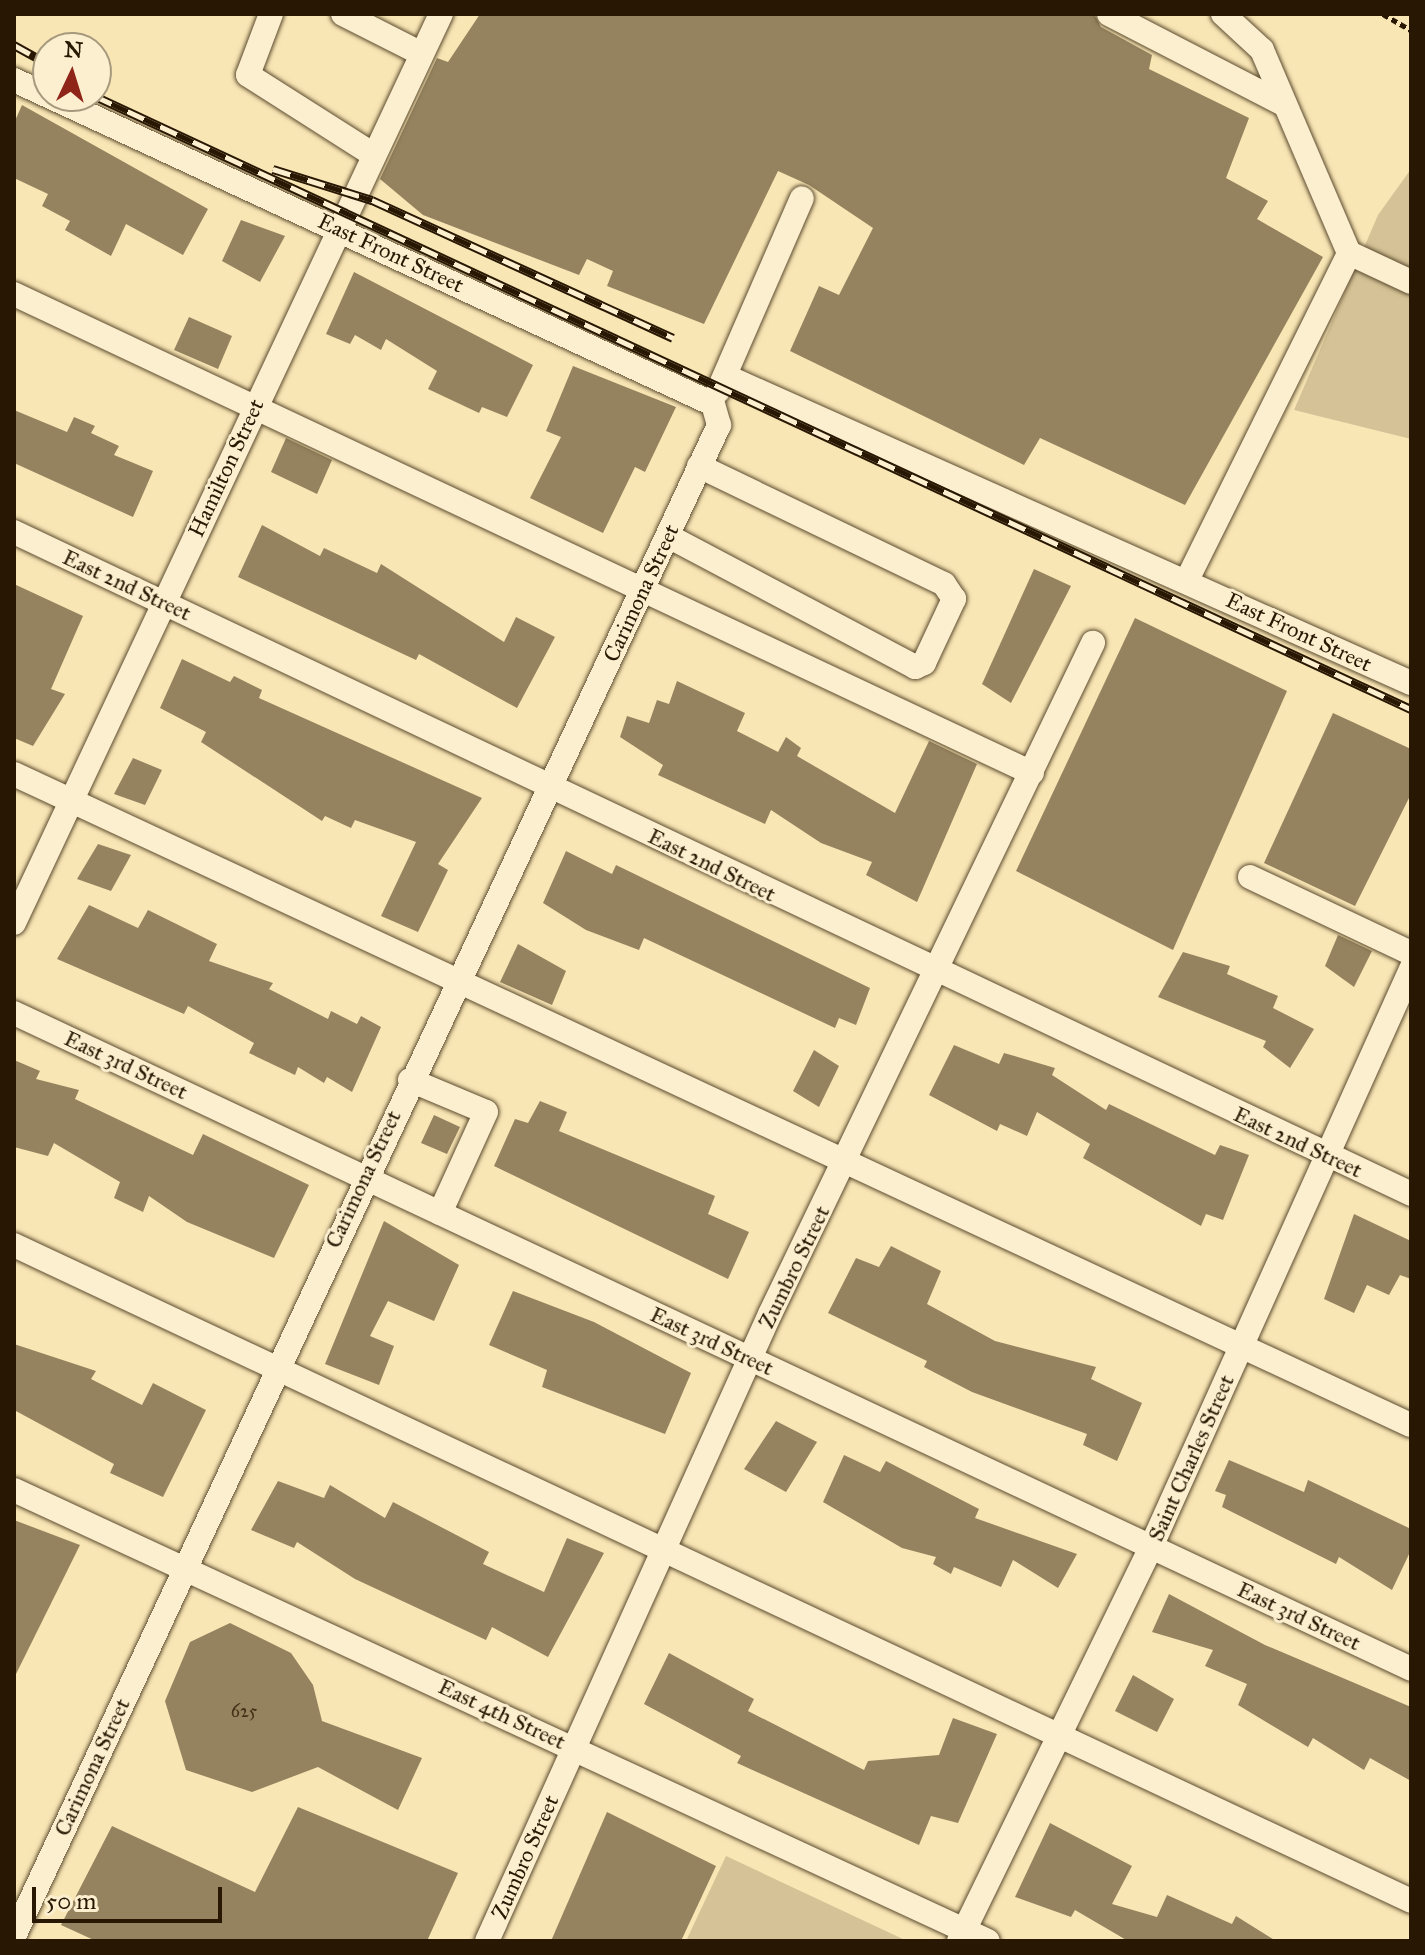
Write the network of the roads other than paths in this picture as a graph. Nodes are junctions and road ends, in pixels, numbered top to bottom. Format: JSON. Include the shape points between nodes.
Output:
{"nodes":[{"id":1,"x":271,"y":14,"type":"edge"},
{"id":2,"x":343,"y":14,"type":"edge"},
{"id":3,"x":441,"y":14,"type":"edge"},
{"id":4,"x":1109,"y":14,"type":"edge"},
{"id":5,"x":1223,"y":14,"type":"edge"},
{"id":6,"x":420,"y":53,"type":"junction"},
{"id":7,"x":14,"y":80,"type":"edge"},
{"id":8,"x":1285,"y":105,"type":"junction"},
{"id":9,"x":372,"y":154,"type":"junction"},
{"id":10,"x":802,"y":198,"type":"dead end"},
{"id":11,"x":339,"y":229,"type":"junction"},
{"id":12,"x":1349,"y":253,"type":"junction"},
{"id":13,"x":1411,"y":282,"type":"edge"},
{"id":14,"x":14,"y":294,"type":"edge"},
{"id":15,"x":725,"y":376,"type":"junction"},
{"id":16,"x":255,"y":408,"type":"junction"},
{"id":17,"x":716,"y":415,"type":"junction"},
{"id":18,"x":699,"y":466,"type":"junction"},
{"id":19,"x":14,"y":532,"type":"edge"},
{"id":20,"x":668,"y":536,"type":"junction"},
{"id":21,"x":1187,"y":580,"type":"junction"},
{"id":22,"x":643,"y":590,"type":"junction"},
{"id":23,"x":164,"y":602,"type":"junction"},
{"id":24,"x":1093,"y":643,"type":"dead end"},
{"id":25,"x":1411,"y":683,"type":"edge"},
{"id":26,"x":1032,"y":773,"type":"junction"},
{"id":27,"x":14,"y":774,"type":"edge"},
{"id":28,"x":552,"y":789,"type":"junction"},
{"id":29,"x":71,"y":801,"type":"junction"},
{"id":30,"x":1250,"y":877,"type":"dead end"},
{"id":31,"x":14,"y":923,"type":"edge"},
{"id":32,"x":1411,"y":953,"type":"edge"},
{"id":33,"x":1411,"y":969,"type":"edge"},
{"id":34,"x":939,"y":974,"type":"junction"},
{"id":35,"x":458,"y":983,"type":"junction"},
{"id":36,"x":14,"y":1013,"type":"edge"},
{"id":37,"x":410,"y":1080,"type":"junction"},
{"id":38,"x":1328,"y":1156,"type":"junction"},
{"id":39,"x":844,"y":1164,"type":"junction"},
{"id":40,"x":363,"y":1177,"type":"junction"},
{"id":41,"x":1411,"y":1194,"type":"edge"},
{"id":42,"x":440,"y":1213,"type":"junction"},
{"id":43,"x":14,"y":1245,"type":"edge"},
{"id":44,"x":1242,"y":1346,"type":"junction"},
{"id":45,"x":749,"y":1358,"type":"junction"},
{"id":46,"x":275,"y":1370,"type":"junction"},
{"id":47,"x":1411,"y":1425,"type":"edge"},
{"id":48,"x":14,"y":1490,"type":"edge"},
{"id":49,"x":1151,"y":1547,"type":"junction"},
{"id":50,"x":663,"y":1548,"type":"junction"},
{"id":51,"x":184,"y":1567,"type":"junction"},
{"id":52,"x":1411,"y":1669,"type":"edge"},
{"id":53,"x":1059,"y":1736,"type":"junction"},
{"id":54,"x":574,"y":1747,"type":"junction"},
{"id":55,"x":1411,"y":1901,"type":"edge"},
{"id":56,"x":14,"y":1936,"type":"edge"},
{"id":57,"x":961,"y":1936,"type":"edge"},
{"id":58,"x":487,"y":1941,"type":"edge"},
{"id":59,"x":988,"y":1941,"type":"edge"}],
"edges":[{"from":1,"to":9,"type":"street","via":[[248,75]]},
{"from":2,"to":6,"type":"street"},
{"from":3,"to":6,"type":"street","name":"Hamilton Street"},
{"from":4,"to":8,"type":"street"},
{"from":5,"to":8,"type":"street","via":[[1262,50]]},
{"from":6,"to":9,"type":"street","name":"Hamilton Street"},
{"from":7,"to":11,"type":"street","name":"East Front Street"},
{"from":8,"to":12,"type":"street"},
{"from":9,"to":11,"type":"street","name":"Hamilton Street"},
{"from":10,"to":15,"type":"street","name":"Carimona Street"},
{"from":11,"to":16,"type":"street","name":"Hamilton Street"},
{"from":11,"to":17,"type":"street","name":"East Front Street"},
{"from":12,"to":13,"type":"street"},
{"from":12,"to":21,"type":"street"},
{"from":14,"to":16,"type":"street"},
{"from":15,"to":17,"type":"street","name":"Carimona Street"},
{"from":15,"to":21,"type":"street","name":"East Front Street"},
{"from":16,"to":22,"type":"street"},
{"from":16,"to":23,"type":"street","name":"Hamilton Street"},
{"from":17,"to":18,"type":"street","name":"Carimona Street"},
{"from":18,"to":20,"type":"street","name":"Carimona Street"},
{"from":18,"to":20,"type":"street","via":[[944,584],[954,599],[924,663],[915,667]]},
{"from":19,"to":23,"type":"street","name":"East 2nd Street"},
{"from":20,"to":22,"type":"street","name":"Carimona Street"},
{"from":21,"to":25,"type":"street","name":"East Front Street"},
{"from":22,"to":26,"type":"street"},
{"from":22,"to":28,"type":"street","name":"Carimona Street"},
{"from":23,"to":28,"type":"street","name":"East 2nd Street"},
{"from":23,"to":29,"type":"street","name":"Hamilton Street"},
{"from":24,"to":26,"type":"street","name":"Zumbro Street"},
{"from":26,"to":34,"type":"street","name":"Zumbro Street"},
{"from":27,"to":29,"type":"street"},
{"from":28,"to":34,"type":"street","name":"East 2nd Street"},
{"from":28,"to":35,"type":"street","name":"Carimona Street"},
{"from":29,"to":31,"type":"street","name":"Hamilton Street"},
{"from":29,"to":35,"type":"street"},
{"from":30,"to":32,"type":"street"},
{"from":33,"to":38,"type":"street","name":"Saint Charles Street"},
{"from":34,"to":38,"type":"street","name":"East 2nd Street"},
{"from":34,"to":39,"type":"street","name":"Zumbro Street"},
{"from":35,"to":37,"type":"street","name":"Carimona Street"},
{"from":35,"to":39,"type":"street"},
{"from":36,"to":40,"type":"street","name":"East 3rd Street"},
{"from":37,"to":40,"type":"street","name":"Carimona Street"},
{"from":37,"to":42,"type":"street","via":[[486,1112]]},
{"from":38,"to":41,"type":"street","name":"East 2nd Street"},
{"from":38,"to":44,"type":"street","name":"Saint Charles Street"},
{"from":39,"to":44,"type":"street"},
{"from":39,"to":45,"type":"street","name":"Zumbro Street"},
{"from":40,"to":42,"type":"street","name":"East 3rd Street"},
{"from":40,"to":46,"type":"street","name":"Carimona Street"},
{"from":42,"to":45,"type":"street","name":"East 3rd Street"},
{"from":43,"to":46,"type":"street"},
{"from":44,"to":47,"type":"street"},
{"from":44,"to":49,"type":"street","name":"Saint Charles Street"},
{"from":45,"to":49,"type":"street","name":"East 3rd Street"},
{"from":45,"to":50,"type":"street","name":"Zumbro Street"},
{"from":46,"to":50,"type":"street"},
{"from":46,"to":51,"type":"street","name":"Carimona Street"},
{"from":48,"to":51,"type":"street","name":"East 4th Street"},
{"from":49,"to":52,"type":"street","name":"East 3rd Street"},
{"from":49,"to":53,"type":"street","name":"Saint Charles Street"},
{"from":50,"to":53,"type":"street"},
{"from":50,"to":54,"type":"street","name":"Zumbro Street"},
{"from":51,"to":54,"type":"street","name":"East 4th Street"},
{"from":51,"to":56,"type":"street","name":"Carimona Street"},
{"from":53,"to":55,"type":"street"},
{"from":53,"to":57,"type":"street","name":"Saint Charles Street"},
{"from":54,"to":57,"type":"street","name":"East 4th Street"},
{"from":54,"to":58,"type":"street","name":"Zumbro Street"},
{"from":57,"to":59,"type":"street","name":"East 4th Street"}]}
